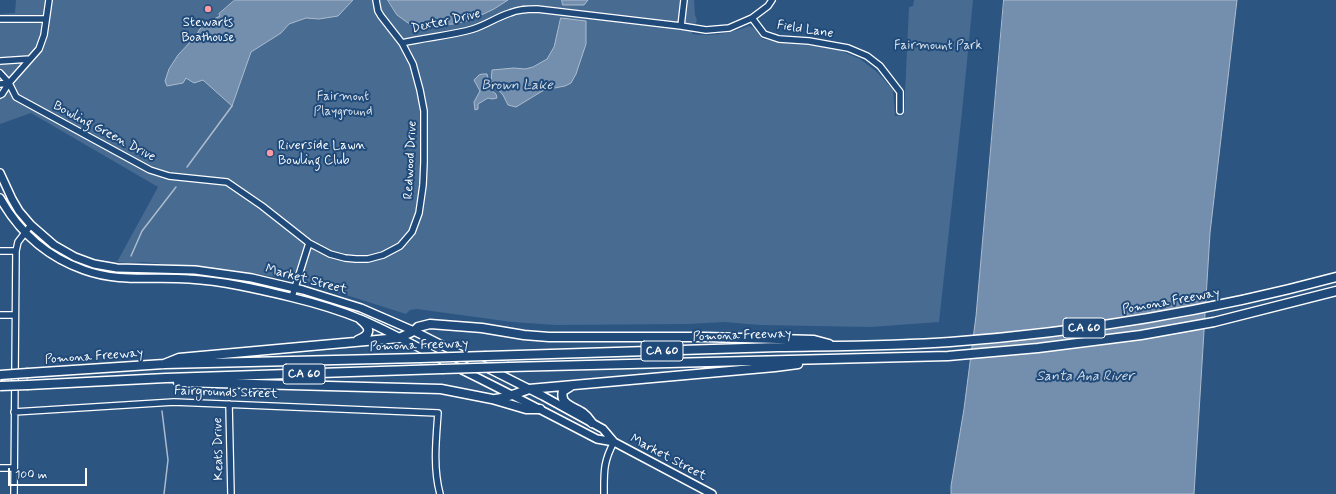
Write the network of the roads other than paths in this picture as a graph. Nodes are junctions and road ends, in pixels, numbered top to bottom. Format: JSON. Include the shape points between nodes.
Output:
{"nodes":[{"id":1,"x":50,"y":0,"type":"edge"},
{"id":2,"x":376,"y":0,"type":"edge"},
{"id":3,"x":684,"y":0,"type":"edge"},
{"id":4,"x":772,"y":0,"type":"edge"},
{"id":5,"x":752,"y":18,"type":"junction"},
{"id":6,"x":0,"y":19,"type":"edge"},
{"id":7,"x":46,"y":19,"type":"junction"},
{"id":8,"x":681,"y":26,"type":"junction"},
{"id":9,"x":402,"y":43,"type":"junction"},
{"id":10,"x":30,"y":59,"type":"junction"},
{"id":11,"x":0,"y":61,"type":"edge"},
{"id":12,"x":0,"y":73,"type":"edge"},
{"id":13,"x":9,"y":83,"type":"junction"},
{"id":14,"x":0,"y":84,"type":"edge"},
{"id":15,"x":0,"y":95,"type":"edge"},
{"id":16,"x":900,"y":111,"type":"dead end"},
{"id":17,"x":0,"y":173,"type":"edge"},
{"id":18,"x":0,"y":198,"type":"edge"},
{"id":19,"x":31,"y":226,"type":"junction"},
{"id":20,"x":25,"y":233,"type":"junction"},
{"id":21,"x":309,"y":243,"type":"junction"},
{"id":22,"x":0,"y":250,"type":"edge"},
{"id":23,"x":16,"y":251,"type":"junction"},
{"id":24,"x":1336,"y":277,"type":"edge"},
{"id":25,"x":294,"y":288,"type":"junction"},
{"id":26,"x":1336,"y":291,"type":"edge"},
{"id":27,"x":292,"y":297,"type":"junction"},
{"id":28,"x":0,"y":315,"type":"edge"},
{"id":29,"x":15,"y":315,"type":"junction"},
{"id":30,"x":361,"y":320,"type":"junction"},
{"id":31,"x":414,"y":330,"type":"junction"},
{"id":32,"x":399,"y":338,"type":"junction"},
{"id":33,"x":354,"y":342,"type":"junction"},
{"id":34,"x":838,"y":346,"type":"junction"},
{"id":35,"x":833,"y":359,"type":"junction"},
{"id":36,"x":164,"y":364,"type":"junction"},
{"id":37,"x":0,"y":375,"type":"edge"},
{"id":38,"x":166,"y":378,"type":"junction"},
{"id":39,"x":0,"y":386,"type":"edge"},
{"id":40,"x":571,"y":386,"type":"junction"},
{"id":41,"x":529,"y":390,"type":"junction"},
{"id":42,"x":510,"y":394,"type":"junction"},
{"id":43,"x":492,"y":399,"type":"junction"},
{"id":44,"x":229,"y":404,"type":"junction"},
{"id":45,"x":540,"y":409,"type":"junction"},
{"id":46,"x":14,"y":412,"type":"junction"},
{"id":47,"x":592,"y":424,"type":"junction"},
{"id":48,"x":614,"y":442,"type":"junction"},
{"id":49,"x":0,"y":468,"type":"edge"},
{"id":50,"x":14,"y":468,"type":"junction"},
{"id":51,"x":14,"y":494,"type":"edge"},
{"id":52,"x":231,"y":494,"type":"edge"},
{"id":53,"x":440,"y":494,"type":"edge"},
{"id":54,"x":604,"y":494,"type":"edge"},
{"id":55,"x":712,"y":494,"type":"edge"}],
"edges":[{"from":1,"to":7,"type":"street"},
{"from":2,"to":9,"type":"street","name":"Redwood Drive","via":[[381,16]]},
{"from":3,"to":8,"type":"street"},
{"from":4,"to":5,"type":"street"},
{"from":5,"to":8,"type":"street","via":[[729,28],[706,30]]},
{"from":5,"to":16,"type":"street","name":"Field Lane","via":[[764,34],[780,39],[848,48],[867,56],[880,66],[900,92]]},
{"from":6,"to":7,"type":"street"},
{"from":7,"to":10,"type":"street","via":[[39,49]]},
{"from":8,"to":9,"type":"street","name":"Dexter Drive","via":[[521,9],[481,27]]},
{"from":9,"to":21,"type":"street","name":"Redwood Drive","via":[[413,64],[424,110],[423,191],[412,232],[400,246],[368,259],[356,260],[330,254]]},
{"from":10,"to":11,"type":"street"},
{"from":10,"to":13,"type":"street"},
{"from":12,"to":13,"type":"street"},
{"from":13,"to":14,"type":"street"},
{"from":13,"to":15,"type":"street"},
{"from":13,"to":21,"type":"street","name":"Bowling Green Drive","via":[[16,97],[150,170],[163,175],[227,182]]},
{"from":17,"to":19,"type":"main road","name":"Market Street","via":[[19,211]]},
{"from":18,"to":20,"type":"main road","name":"Market Street"},
{"from":19,"to":20,"type":"street"},
{"from":19,"to":25,"type":"main road","name":"Market Street","via":[[58,247],[76,257],[98,264],[117,268],[220,273]]},
{"from":20,"to":23,"type":"street","via":[[18,242]]},
{"from":20,"to":27,"type":"main road","name":"Market Street","via":[[40,247],[68,263],[103,276],[187,278],[249,287]]},
{"from":21,"to":25,"type":"street"},
{"from":22,"to":23,"type":"street"},
{"from":23,"to":29,"type":"street"},
{"from":24,"to":34,"type":"highway","name":"Pomona Freeway","number":"CA 60","via":[[1283,292],[1217,306],[1092,327],[949,342]]},
{"from":25,"to":27,"type":"street"},
{"from":25,"to":31,"type":"main road","name":"Market Street","via":[[361,308]]},
{"from":26,"to":35,"type":"highway","name":"Pomona Freeway","number":"CA 60","via":[[1214,322],[1120,338],[948,356]]},
{"from":27,"to":30,"type":"main road","name":"Market Street"},
{"from":28,"to":29,"type":"street"},
{"from":29,"to":46,"type":"street"},
{"from":30,"to":32,"type":"main road","name":"Market Street"},
{"from":30,"to":33,"type":"highway","via":[[368,326],[368,333]]},
{"from":31,"to":32,"type":"highway"},
{"from":31,"to":34,"type":"highway","via":[[430,324],[549,337],[814,340]]},
{"from":31,"to":41,"type":"main road","name":"Market Street"},
{"from":32,"to":33,"type":"highway"},
{"from":32,"to":42,"type":"main road","name":"Market Street"},
{"from":33,"to":36,"type":"highway","via":[[179,358]]},
{"from":34,"to":36,"type":"highway","name":"Pomona Freeway","number":"CA 60","bridge":true},
{"from":35,"to":38,"type":"highway","name":"Pomona Freeway","number":"CA 60","bridge":true},
{"from":35,"to":40,"type":"highway","via":[[775,367]]},
{"from":36,"to":37,"type":"highway","name":"Pomona Freeway","number":"CA 60","bridge":true},
{"from":38,"to":39,"type":"highway","name":"Pomona Freeway","number":"CA 60","bridge":true},
{"from":38,"to":43,"type":"highway","via":[[181,383],[440,389]]},
{"from":40,"to":41,"type":"highway"},
{"from":40,"to":47,"type":"highway","via":[[564,391],[563,400],[584,414]]},
{"from":41,"to":42,"type":"highway"},
{"from":41,"to":47,"type":"main road","name":"Market Street"},
{"from":42,"to":43,"type":"highway","via":[[504,398]]},
{"from":42,"to":45,"type":"main road","name":"Market Street"},
{"from":43,"to":45,"type":"highway","via":[[526,409]]},
{"from":44,"to":46,"type":"street","name":"Fairgrounds Street","via":[[148,402]]},
{"from":44,"to":52,"type":"street","name":"Keats Drive"},
{"from":44,"to":53,"type":"street","name":"Fairgrounds Street","via":[[438,413],[436,479]]},
{"from":45,"to":48,"type":"main road","name":"Market Street","via":[[597,439]]},
{"from":46,"to":50,"type":"street"},
{"from":47,"to":48,"type":"main road","name":"Market Street","via":[[603,429]]},
{"from":48,"to":54,"type":"street","via":[[605,462]]},
{"from":48,"to":55,"type":"main road","name":"Market Street"},
{"from":49,"to":50,"type":"street"},
{"from":50,"to":51,"type":"street"}]}
